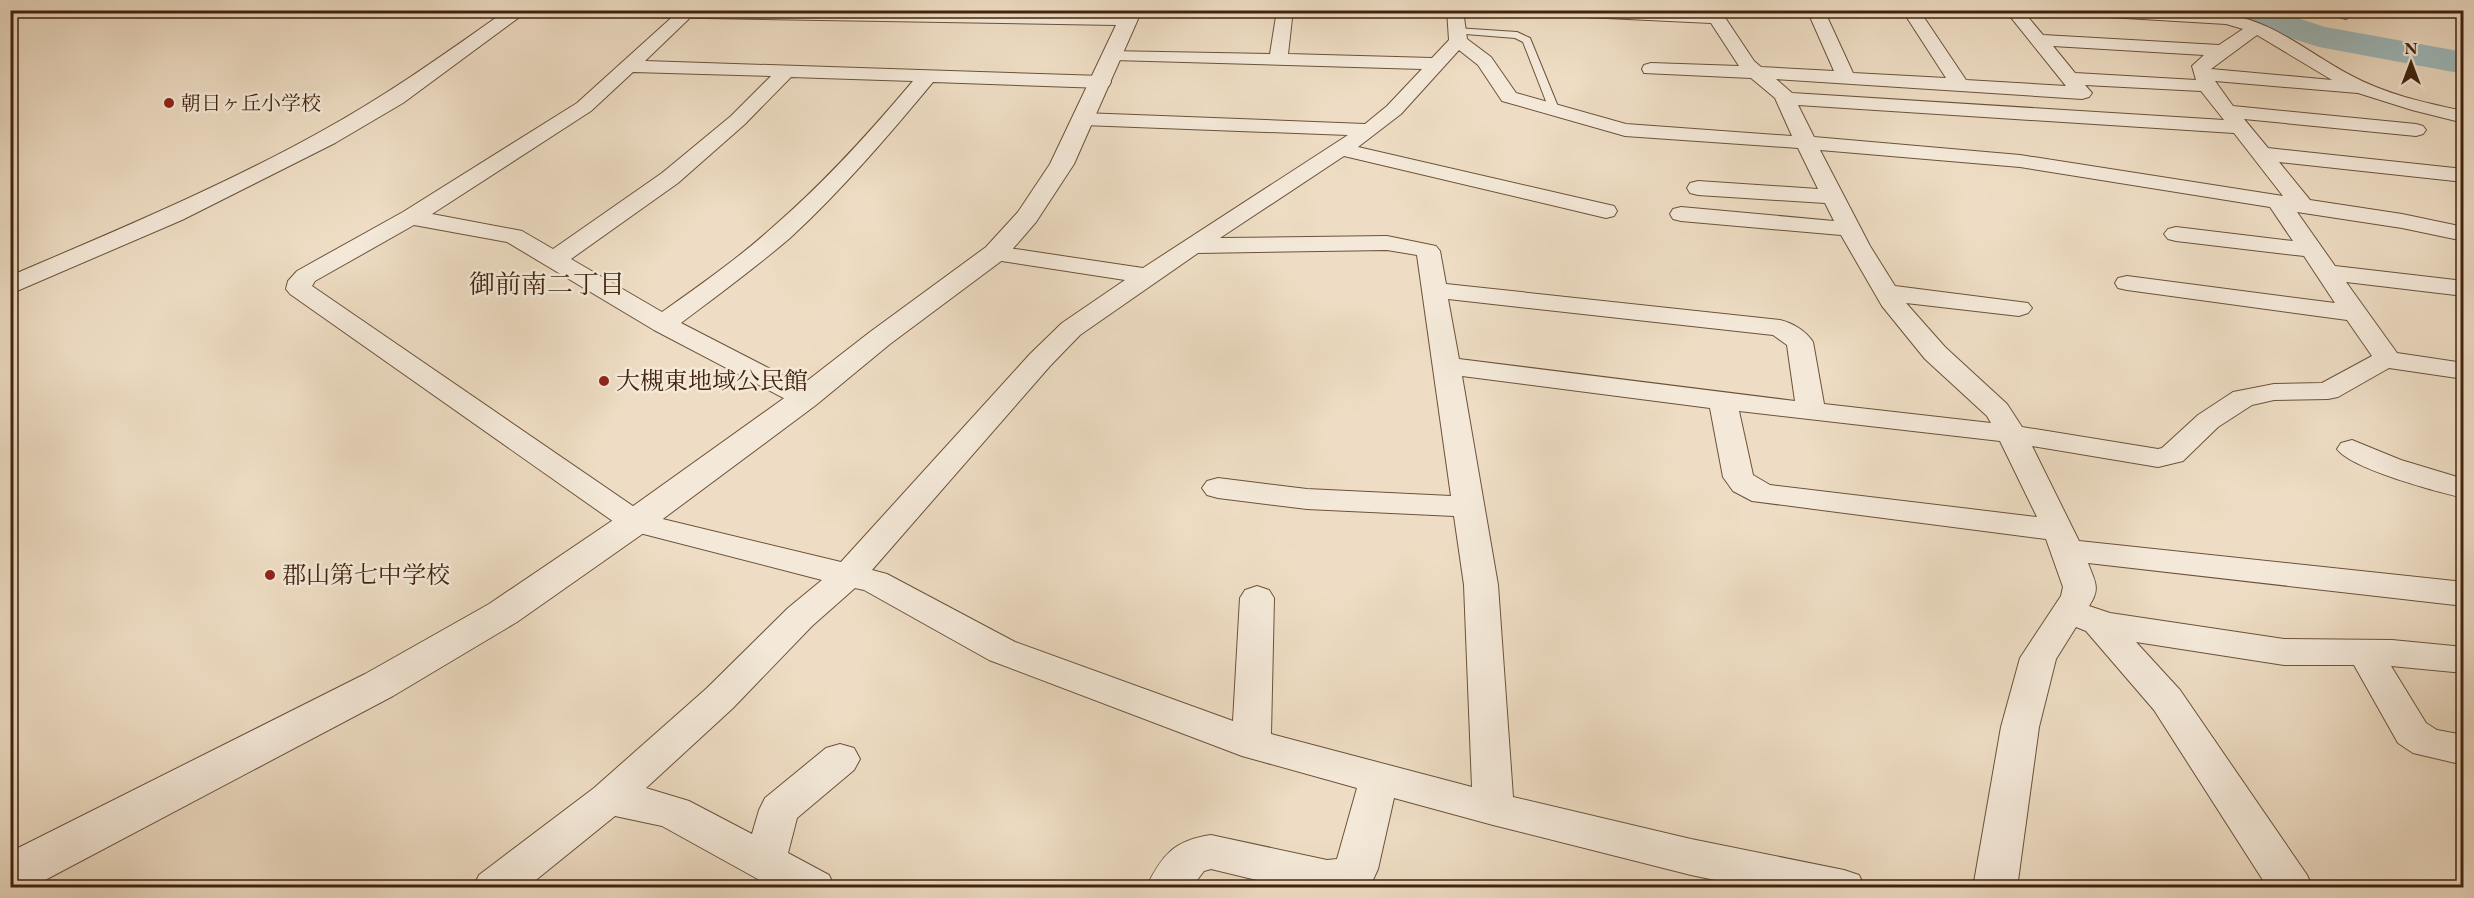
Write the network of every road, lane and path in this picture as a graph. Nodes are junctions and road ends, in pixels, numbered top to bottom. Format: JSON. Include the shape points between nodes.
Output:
{"nodes":[{"id":1,"x":495,"y":10,"type":"edge"},
{"id":2,"x":520,"y":10,"type":"edge"},
{"id":3,"x":581,"y":10,"type":"edge"},
{"id":4,"x":1285,"y":10,"type":"edge"},
{"id":5,"x":1544,"y":10,"type":"edge"},
{"id":6,"x":1815,"y":10,"type":"edge"},
{"id":7,"x":1910,"y":10,"type":"edge"},
{"id":8,"x":2013,"y":10,"type":"edge"},
{"id":9,"x":2075,"y":10,"type":"edge"},
{"id":10,"x":689,"y":12,"type":"edge"},
{"id":11,"x":810,"y":12,"type":"edge"},
{"id":12,"x":1713,"y":14,"type":"edge"},
{"id":13,"x":1131,"y":15,"type":"edge"},
{"id":14,"x":1456,"y":27,"type":"edge"},
{"id":15,"x":2256,"y":28,"type":"junction"},
{"id":16,"x":2037,"y":40,"type":"junction"},
{"id":17,"x":2222,"y":51,"type":"junction"},
{"id":18,"x":1278,"y":59,"type":"junction"},
{"id":19,"x":1438,"y":64,"type":"junction"},
{"id":20,"x":630,"y":66,"type":"junction"},
{"id":21,"x":1108,"y":69,"type":"junction"},
{"id":22,"x":1651,"y":69,"type":"dead end"},
{"id":23,"x":786,"y":72,"type":"junction"},
{"id":24,"x":1756,"y":73,"type":"junction"},
{"id":25,"x":926,"y":78,"type":"junction"},
{"id":26,"x":1846,"y":78,"type":"junction"},
{"id":27,"x":2069,"y":78,"type":"junction"},
{"id":28,"x":2205,"y":80,"type":"junction"},
{"id":29,"x":1960,"y":85,"type":"junction"},
{"id":30,"x":2366,"y":89,"type":"junction"},
{"id":31,"x":1785,"y":98,"type":"junction"},
{"id":32,"x":1554,"y":109,"type":"junction"},
{"id":33,"x":2463,"y":117,"type":"edge"},
{"id":34,"x":1083,"y":119,"type":"junction"},
{"id":35,"x":2233,"y":119,"type":"junction"},
{"id":36,"x":1370,"y":130,"type":"junction"},
{"id":37,"x":2416,"y":130,"type":"dead end"},
{"id":38,"x":1806,"y":143,"type":"junction"},
{"id":39,"x":1341,"y":149,"type":"junction"},
{"id":40,"x":2261,"y":154,"type":"junction"},
{"id":41,"x":2463,"y":176,"type":"edge"},
{"id":42,"x":1698,"y":188,"type":"dead end"},
{"id":43,"x":1834,"y":198,"type":"junction"},
{"id":44,"x":2292,"y":205,"type":"junction"},
{"id":45,"x":1606,"y":210,"type":"dead end"},
{"id":46,"x":1681,"y":214,"type":"dead end"},
{"id":47,"x":411,"y":217,"type":"junction"},
{"id":48,"x":1849,"y":229,"type":"junction"},
{"id":49,"x":2176,"y":234,"type":"dead end"},
{"id":50,"x":2463,"y":234,"type":"edge"},
{"id":51,"x":1192,"y":246,"type":"junction"},
{"id":52,"x":2312,"y":250,"type":"junction"},
{"id":53,"x":995,"y":253,"type":"junction"},
{"id":54,"x":555,"y":259,"type":"junction"},
{"id":55,"x":10,"y":270,"type":"edge"},
{"id":56,"x":2327,"y":272,"type":"junction"},
{"id":57,"x":1147,"y":276,"type":"junction"},
{"id":58,"x":2127,"y":283,"type":"dead end"},
{"id":59,"x":10,"y":286,"type":"edge"},
{"id":60,"x":1434,"y":290,"type":"junction"},
{"id":61,"x":2463,"y":290,"type":"edge"},
{"id":62,"x":1887,"y":293,"type":"junction"},
{"id":63,"x":2019,"y":308,"type":"dead end"},
{"id":64,"x":2355,"y":313,"type":"junction"},
{"id":65,"x":663,"y":324,"type":"junction"},
{"id":66,"x":2388,"y":360,"type":"junction"},
{"id":67,"x":1447,"y":366,"type":"junction"},
{"id":68,"x":2463,"y":371,"type":"edge"},
{"id":69,"x":805,"y":398,"type":"junction"},
{"id":70,"x":1723,"y":401,"type":"junction"},
{"id":71,"x":1811,"y":409,"type":"junction"},
{"id":72,"x":2013,"y":434,"type":"junction"},
{"id":73,"x":2352,"y":449,"type":"dead end"},
{"id":74,"x":1218,"y":488,"type":"dead end"},
{"id":75,"x":2463,"y":489,"type":"edge"},
{"id":76,"x":1469,"y":507,"type":"junction"},
{"id":77,"x":636,"y":522,"type":"junction"},
{"id":78,"x":2063,"y":540,"type":"junction"},
{"id":79,"x":850,"y":574,"type":"junction"},
{"id":80,"x":2463,"y":594,"type":"edge"},
{"id":81,"x":1257,"y":598,"type":"dead end"},
{"id":82,"x":2084,"y":618,"type":"junction"},
{"id":83,"x":2364,"y":652,"type":"junction"},
{"id":84,"x":2463,"y":660,"type":"edge"},
{"id":85,"x":1251,"y":743,"type":"junction"},
{"id":86,"x":2463,"y":750,"type":"edge"},
{"id":87,"x":840,"y":759,"type":"dead end"},
{"id":88,"x":1379,"y":778,"type":"junction"},
{"id":89,"x":608,"y":799,"type":"junction"},
{"id":90,"x":1493,"y":809,"type":"junction"},
{"id":91,"x":763,"y":860,"type":"junction"},
{"id":92,"x":10,"y":875,"type":"edge"},
{"id":93,"x":494,"y":888,"type":"edge"},
{"id":94,"x":814,"y":888,"type":"edge"},
{"id":95,"x":1167,"y":888,"type":"edge"},
{"id":96,"x":1844,"y":888,"type":"edge"},
{"id":97,"x":1995,"y":888,"type":"edge"},
{"id":98,"x":2292,"y":888,"type":"edge"}],
"edges":[{"from":1,"to":55,"type":"street","via":[[367,97],[300,135],[147,210]]},
{"from":2,"to":59,"type":"street","via":[[394,98],[327,138],[173,215]]},
{"from":3,"to":10,"type":"street"},
{"from":4,"to":18,"type":"street"},
{"from":5,"to":12,"type":"street"},
{"from":6,"to":26,"type":"street"},
{"from":7,"to":29,"type":"street"},
{"from":8,"to":16,"type":"street"},
{"from":9,"to":15,"type":"street","via":[[2227,19]]},
{"from":10,"to":11,"type":"street"},
{"from":10,"to":20,"type":"street"},
{"from":11,"to":13,"type":"street"},
{"from":12,"to":24,"type":"street","via":[[1744,62]]},
{"from":13,"to":21,"type":"street"},
{"from":14,"to":19,"type":"street"},
{"from":14,"to":32,"type":"street","via":[[1509,97]]},
{"from":14,"to":32,"type":"lane","via":[[1517,35],[1527,40]]},
{"from":15,"to":17,"type":"street"},
{"from":15,"to":30,"type":"street"},
{"from":16,"to":17,"type":"street"},
{"from":16,"to":27,"type":"street"},
{"from":17,"to":28,"type":"street","via":[[2201,66]]},
{"from":18,"to":19,"type":"street"},
{"from":18,"to":21,"type":"street","via":[[1206,57],[1200,72]]},
{"from":19,"to":36,"type":"street"},
{"from":20,"to":23,"type":"street"},
{"from":20,"to":47,"type":"street","via":[[584,107]]},
{"from":21,"to":25,"type":"street"},
{"from":21,"to":34,"type":"street"},
{"from":22,"to":24,"type":"street"},
{"from":23,"to":25,"type":"street"},
{"from":23,"to":54,"type":"street","via":[[738,120],[670,178]]},
{"from":24,"to":26,"type":"street"},
{"from":24,"to":31,"type":"street"},
{"from":25,"to":65,"type":"street","via":[[855,160],[782,232]]},
{"from":26,"to":29,"type":"street"},
{"from":27,"to":28,"type":"street"},
{"from":27,"to":29,"type":"street","via":[[2082,93]]},
{"from":28,"to":30,"type":"street"},
{"from":28,"to":35,"type":"street"},
{"from":30,"to":33,"type":"street"},
{"from":31,"to":35,"type":"street"},
{"from":31,"to":38,"type":"street"},
{"from":32,"to":38,"type":"street","via":[[1625,130]]},
{"from":34,"to":36,"type":"street"},
{"from":34,"to":53,"type":"street","via":[[1049,188]]},
{"from":35,"to":37,"type":"street"},
{"from":35,"to":40,"type":"street"},
{"from":36,"to":39,"type":"street"},
{"from":38,"to":43,"type":"street"},
{"from":38,"to":44,"type":"street","via":[[2020,161]]},
{"from":39,"to":45,"type":"street"},
{"from":39,"to":51,"type":"street"},
{"from":40,"to":41,"type":"street"},
{"from":40,"to":44,"type":"street"},
{"from":42,"to":43,"type":"street"},
{"from":43,"to":48,"type":"street"},
{"from":44,"to":50,"type":"street"},
{"from":44,"to":52,"type":"street"},
{"from":46,"to":48,"type":"street"},
{"from":47,"to":54,"type":"street","via":[[505,233]]},
{"from":47,"to":77,"type":"street","via":[[306,276],[299,289]]},
{"from":48,"to":62,"type":"street"},
{"from":49,"to":52,"type":"street"},
{"from":51,"to":57,"type":"street"},
{"from":51,"to":60,"type":"street","via":[[1410,246],[1428,251]]},
{"from":52,"to":56,"type":"street"},
{"from":53,"to":57,"type":"street"},
{"from":53,"to":69,"type":"street"},
{"from":54,"to":65,"type":"street"},
{"from":56,"to":61,"type":"street"},
{"from":56,"to":64,"type":"street"},
{"from":57,"to":79,"type":"street","via":[[1071,329],[1040,360]]},
{"from":58,"to":64,"type":"street"},
{"from":60,"to":67,"type":"street"},
{"from":60,"to":71,"type":"street","via":[[1780,328],[1800,342]]},
{"from":62,"to":63,"type":"street"},
{"from":62,"to":72,"type":"street","via":[[1935,353],[1997,410]]},
{"from":64,"to":66,"type":"street"},
{"from":65,"to":69,"type":"street"},
{"from":66,"to":68,"type":"street"},
{"from":66,"to":72,"type":"street","via":[[2328,391],[2274,392],[2243,398],[2163,458]]},
{"from":67,"to":70,"type":"street"},
{"from":67,"to":76,"type":"street"},
{"from":69,"to":77,"type":"street"},
{"from":70,"to":71,"type":"street"},
{"from":70,"to":78,"type":"street","via":[[1738,477],[1763,494]]},
{"from":71,"to":72,"type":"street"},
{"from":72,"to":78,"type":"street"},
{"from":73,"to":75,"type":"street","via":[[2390,466]]},
{"from":74,"to":76,"type":"street","via":[[1307,499]]},
{"from":76,"to":90,"type":"street","via":[[1481,585]]},
{"from":77,"to":79,"type":"street"},
{"from":77,"to":92,"type":"street","via":[[503,612],[379,685]]},
{"from":78,"to":80,"type":"street"},
{"from":78,"to":82,"type":"street","via":[[2080,587],[2078,597]]},
{"from":79,"to":85,"type":"street","via":[[875,582],[1002,651]]},
{"from":79,"to":89,"type":"street"},
{"from":81,"to":85,"type":"street"},
{"from":82,"to":83,"type":"street","via":[[2284,652]]},
{"from":82,"to":97,"type":"street","via":[[2038,658],[2020,727]]},
{"from":82,"to":98,"type":"street","via":[[2167,700]]},
{"from":83,"to":84,"type":"street"},
{"from":83,"to":86,"type":"street","via":[[2412,733],[2427,743]]},
{"from":85,"to":88,"type":"street"},
{"from":87,"to":91,"type":"street","via":[[779,810]]},
{"from":88,"to":90,"type":"street"},
{"from":88,"to":95,"type":"street","via":[[1358,868],[1348,874],[1328,878],[1211,852],[1189,857]]},
{"from":89,"to":91,"type":"street","via":[[675,813]]},
{"from":89,"to":93,"type":"street"},
{"from":90,"to":96,"type":"street","via":[[1691,858]]},
{"from":91,"to":94,"type":"street"}]}
